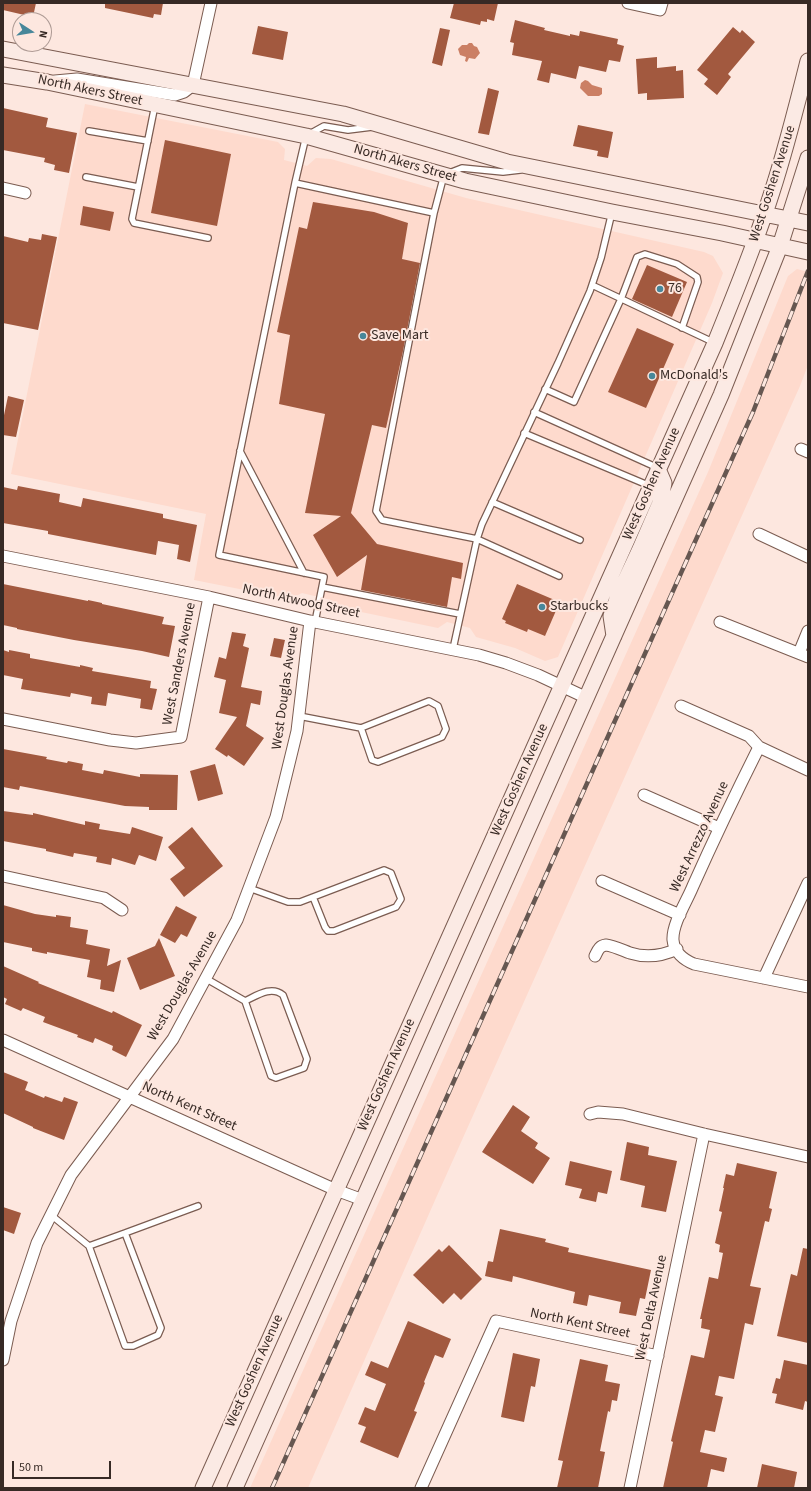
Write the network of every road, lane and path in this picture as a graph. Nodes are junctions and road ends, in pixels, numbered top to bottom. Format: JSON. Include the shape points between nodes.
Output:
{"nodes":[{"id":1,"x":211,"y":3,"type":"edge"},
{"id":2,"x":628,"y":3,"type":"edge"},
{"id":3,"x":661,"y":7,"type":"edge"},
{"id":4,"x":3,"y":50,"type":"edge"},
{"id":5,"x":808,"y":61,"type":"edge"},
{"id":6,"x":3,"y":75,"type":"edge"},
{"id":7,"x":47,"y":82,"type":"junction"},
{"id":8,"x":193,"y":85,"type":"junction"},
{"id":9,"x":155,"y":105,"type":"junction"},
{"id":10,"x":384,"y":126,"type":"junction"},
{"id":11,"x":89,"y":130,"type":"dead end"},
{"id":12,"x":306,"y":136,"type":"junction"},
{"id":13,"x":148,"y":142,"type":"junction"},
{"id":14,"x":808,"y":158,"type":"edge"},
{"id":15,"x":536,"y":168,"type":"junction"},
{"id":16,"x":444,"y":176,"type":"junction"},
{"id":17,"x":86,"y":177,"type":"dead end"},
{"id":18,"x":295,"y":183,"type":"junction"},
{"id":19,"x":138,"y":187,"type":"junction"},
{"id":20,"x":3,"y":188,"type":"edge"},
{"id":21,"x":25,"y":192,"type":"dead end"},
{"id":22,"x":434,"y":212,"type":"junction"},
{"id":23,"x":612,"y":212,"type":"junction"},
{"id":24,"x":765,"y":214,"type":"junction"},
{"id":25,"x":789,"y":219,"type":"junction"},
{"id":26,"x":808,"y":223,"type":"edge"},
{"id":27,"x":208,"y":238,"type":"dead end"},
{"id":28,"x":755,"y":241,"type":"junction"},
{"id":29,"x":780,"y":246,"type":"junction"},
{"id":30,"x":808,"y":252,"type":"edge"},
{"id":31,"x":592,"y":285,"type":"junction"},
{"id":32,"x":621,"y":299,"type":"junction"},
{"id":33,"x":682,"y":328,"type":"junction"},
{"id":34,"x":715,"y":343,"type":"junction"},
{"id":35,"x":545,"y":389,"type":"junction"},
{"id":36,"x":534,"y":412,"type":"junction"},
{"id":37,"x":524,"y":432,"type":"junction"},
{"id":38,"x":240,"y":451,"type":"junction"},
{"id":39,"x":658,"y":469,"type":"junction"},
{"id":40,"x":650,"y":486,"type":"junction"},
{"id":41,"x":492,"y":502,"type":"junction"},
{"id":42,"x":760,"y":534,"type":"dead end"},
{"id":43,"x":476,"y":539,"type":"junction"},
{"id":44,"x":580,"y":540,"type":"dead end"},
{"id":45,"x":3,"y":556,"type":"edge"},
{"id":46,"x":808,"y":557,"type":"edge"},
{"id":47,"x":304,"y":573,"type":"junction"},
{"id":48,"x":559,"y":576,"type":"dead end"},
{"id":49,"x":322,"y":587,"type":"junction"},
{"id":50,"x":209,"y":597,"type":"junction"},
{"id":51,"x":460,"y":614,"type":"junction"},
{"id":52,"x":313,"y":621,"type":"junction"},
{"id":53,"x":720,"y":622,"type":"dead end"},
{"id":54,"x":808,"y":631,"type":"edge"},
{"id":55,"x":614,"y":636,"type":"junction"},
{"id":56,"x":453,"y":649,"type":"junction"},
{"id":57,"x":803,"y":655,"type":"edge"},
{"id":58,"x":562,"y":686,"type":"junction"},
{"id":59,"x":587,"y":698,"type":"junction"},
{"id":60,"x":681,"y":706,"type":"dead end"},
{"id":61,"x":299,"y":716,"type":"junction"},
{"id":62,"x":3,"y":719,"type":"edge"},
{"id":63,"x":361,"y":728,"type":"junction"},
{"id":64,"x":759,"y":748,"type":"junction"},
{"id":65,"x":808,"y":770,"type":"edge"},
{"id":66,"x":644,"y":795,"type":"dead end"},
{"id":67,"x":719,"y":828,"type":"junction"},
{"id":68,"x":3,"y":876,"type":"edge"},
{"id":69,"x":602,"y":881,"type":"dead end"},
{"id":70,"x":808,"y":884,"type":"edge"},
{"id":71,"x":249,"y":888,"type":"junction"},
{"id":72,"x":313,"y":897,"type":"junction"},
{"id":73,"x":122,"y":910,"type":"dead end"},
{"id":74,"x":680,"y":915,"type":"junction"},
{"id":75,"x":675,"y":946,"type":"junction"},
{"id":76,"x":595,"y":956,"type":"dead end"},
{"id":77,"x":205,"y":978,"type":"junction"},
{"id":78,"x":764,"y":978,"type":"junction"},
{"id":79,"x":808,"y":987,"type":"edge"},
{"id":80,"x":244,"y":1001,"type":"junction"},
{"id":81,"x":3,"y":1040,"type":"edge"},
{"id":82,"x":130,"y":1097,"type":"junction"},
{"id":83,"x":590,"y":1114,"type":"dead end"},
{"id":84,"x":704,"y":1134,"type":"junction"},
{"id":85,"x":808,"y":1157,"type":"edge"},
{"id":86,"x":336,"y":1190,"type":"junction"},
{"id":87,"x":363,"y":1200,"type":"junction"},
{"id":88,"x":198,"y":1206,"type":"dead end"},
{"id":89,"x":51,"y":1215,"type":"junction"},
{"id":90,"x":125,"y":1233,"type":"junction"},
{"id":91,"x":89,"y":1246,"type":"junction"},
{"id":92,"x":658,"y":1356,"type":"junction"},
{"id":93,"x":3,"y":1360,"type":"edge"},
{"id":94,"x":203,"y":1488,"type":"edge"},
{"id":95,"x":234,"y":1488,"type":"edge"},
{"id":96,"x":421,"y":1488,"type":"edge"},
{"id":97,"x":630,"y":1488,"type":"edge"}],
"edges":[{"from":1,"to":8,"type":"street"},
{"from":2,"to":3,"type":"street"},
{"from":4,"to":8,"type":"main road","name":"North Akers Street"},
{"from":5,"to":24,"type":"main road","name":"West Goshen Avenue"},
{"from":6,"to":7,"type":"main road","name":"North Akers Street"},
{"from":7,"to":8,"type":"street","via":[[77,78],[175,95]]},
{"from":7,"to":9,"type":"main road","name":"North Akers Street"},
{"from":8,"to":10,"type":"main road","name":"North Akers Street","via":[[343,114]]},
{"from":9,"to":12,"type":"main road","name":"North Akers Street"},
{"from":9,"to":13,"type":"lane"},
{"from":10,"to":12,"type":"lane","via":[[348,130],[324,126]]},
{"from":10,"to":15,"type":"main road","name":"North Akers Street"},
{"from":11,"to":13,"type":"lane"},
{"from":12,"to":16,"type":"main road","name":"North Akers Street"},
{"from":12,"to":18,"type":"lane"},
{"from":13,"to":19,"type":"lane"},
{"from":14,"to":25,"type":"main road","name":"West Goshen Avenue"},
{"from":15,"to":16,"type":"lane","via":[[503,172],[462,168]]},
{"from":15,"to":24,"type":"main road","name":"North Akers Street"},
{"from":16,"to":22,"type":"lane"},
{"from":16,"to":23,"type":"main road","name":"North Akers Street"},
{"from":17,"to":19,"type":"lane"},
{"from":18,"to":22,"type":"lane"},
{"from":18,"to":38,"type":"lane"},
{"from":19,"to":27,"type":"lane","via":[[132,219],[134,223]]},
{"from":20,"to":21,"type":"street"},
{"from":22,"to":43,"type":"lane","via":[[376,511],[382,520]]},
{"from":23,"to":28,"type":"main road","name":"North Akers Street"},
{"from":23,"to":31,"type":"lane"},
{"from":24,"to":25,"type":"main road","name":"North Akers Street"},
{"from":24,"to":28,"type":"main road","name":"West Goshen Avenue"},
{"from":25,"to":26,"type":"main road","name":"North Akers Street"},
{"from":25,"to":29,"type":"main road","name":"West Goshen Avenue"},
{"from":28,"to":29,"type":"main road","name":"North Akers Street"},
{"from":28,"to":34,"type":"main road","name":"West Goshen Avenue"},
{"from":29,"to":30,"type":"main road","name":"North Akers Street"},
{"from":29,"to":55,"type":"main road","name":"West Goshen Avenue","via":[[721,394]]},
{"from":31,"to":32,"type":"lane"},
{"from":31,"to":35,"type":"lane"},
{"from":32,"to":33,"type":"lane"},
{"from":32,"to":33,"type":"lane","via":[[637,257],[645,254],[676,264],[691,272],[698,282]]},
{"from":32,"to":35,"type":"lane","via":[[574,402]]},
{"from":33,"to":34,"type":"lane"},
{"from":34,"to":39,"type":"main road","name":"West Goshen Avenue"},
{"from":35,"to":36,"type":"lane"},
{"from":36,"to":37,"type":"lane"},
{"from":36,"to":39,"type":"lane"},
{"from":37,"to":40,"type":"lane"},
{"from":37,"to":41,"type":"lane"},
{"from":38,"to":47,"type":"lane"},
{"from":38,"to":47,"type":"lane","via":[[219,555]]},
{"from":39,"to":40,"type":"main road","name":"West Goshen Avenue"},
{"from":39,"to":55,"type":"main road","via":[[664,482],[660,503],[610,616]]},
{"from":40,"to":58,"type":"main road","name":"West Goshen Avenue"},
{"from":41,"to":43,"type":"lane"},
{"from":41,"to":44,"type":"lane"},
{"from":42,"to":46,"type":"street"},
{"from":43,"to":48,"type":"lane"},
{"from":43,"to":51,"type":"lane"},
{"from":45,"to":50,"type":"street","name":"North Atwood Street"},
{"from":47,"to":49,"type":"lane","via":[[324,577]]},
{"from":49,"to":51,"type":"lane"},
{"from":49,"to":52,"type":"lane"},
{"from":50,"to":52,"type":"street","name":"North Atwood Street"},
{"from":50,"to":62,"type":"street","name":"West Sanders Avenue","via":[[181,737],[136,743]]},
{"from":51,"to":56,"type":"lane"},
{"from":52,"to":56,"type":"street","name":"North Atwood Street"},
{"from":52,"to":61,"type":"street","name":"West Douglas Avenue"},
{"from":53,"to":57,"type":"street"},
{"from":54,"to":57,"type":"street"},
{"from":55,"to":59,"type":"main road","name":"West Goshen Avenue"},
{"from":56,"to":58,"type":"street","name":"North Atwood Street","via":[[506,663]]},
{"from":58,"to":59,"type":"street","name":"North Atwood Street"},
{"from":58,"to":86,"type":"main road","name":"West Goshen Avenue"},
{"from":59,"to":87,"type":"main road","name":"West Goshen Avenue"},
{"from":60,"to":64,"type":"street","via":[[749,736]]},
{"from":61,"to":63,"type":"lane"},
{"from":61,"to":71,"type":"street","name":"West Douglas Avenue","via":[[276,817]]},
{"from":63,"to":63,"type":"lane","via":[[372,760],[378,762],[442,737],[446,729],[438,706],[429,701]]},
{"from":64,"to":65,"type":"street"},
{"from":64,"to":67,"type":"street","name":"West Arrezzo Avenue"},
{"from":66,"to":67,"type":"street"},
{"from":67,"to":74,"type":"street","name":"West Arrezzo Avenue"},
{"from":68,"to":73,"type":"street","via":[[104,898]]},
{"from":69,"to":74,"type":"street"},
{"from":70,"to":78,"type":"street"},
{"from":71,"to":72,"type":"lane","via":[[288,902],[300,902]]},
{"from":71,"to":77,"type":"street","name":"West Douglas Avenue","via":[[237,920]]},
{"from":72,"to":72,"type":"lane","via":[[384,870],[391,873],[401,899],[396,907],[328,931]]},
{"from":74,"to":75,"type":"street","name":"West Arrezzo Avenue","via":[[674,931]]},
{"from":75,"to":76,"type":"street","via":[[668,954],[649,956],[633,954],[606,945],[598,949]]},
{"from":75,"to":78,"type":"street","via":[[681,957],[694,964]]},
{"from":77,"to":80,"type":"lane"},
{"from":77,"to":82,"type":"street","name":"West Douglas Avenue","via":[[173,1038]]},
{"from":78,"to":79,"type":"street"},
{"from":80,"to":80,"type":"lane","via":[[272,1076],[276,1078],[304,1068],[307,1059],[283,994],[271,990]]},
{"from":81,"to":82,"type":"street","name":"North Kent Street"},
{"from":82,"to":86,"type":"street","name":"North Kent Street"},
{"from":82,"to":89,"type":"street","name":"West Douglas Avenue","via":[[71,1175]]},
{"from":83,"to":84,"type":"street","via":[[623,1114]]},
{"from":84,"to":85,"type":"street"},
{"from":84,"to":92,"type":"street","name":"West Delta Avenue"},
{"from":86,"to":87,"type":"street","name":"North Kent Street"},
{"from":86,"to":94,"type":"main road","name":"West Goshen Avenue"},
{"from":87,"to":95,"type":"main road","name":"West Goshen Avenue"},
{"from":88,"to":90,"type":"lane"},
{"from":89,"to":91,"type":"lane"},
{"from":89,"to":93,"type":"street","name":"West Douglas Avenue","via":[[37,1243],[11,1322]]},
{"from":90,"to":91,"type":"lane"},
{"from":90,"to":91,"type":"lane","via":[[161,1328],[158,1335],[132,1346],[125,1346]]},
{"from":92,"to":96,"type":"street","name":"North Kent Street","via":[[496,1321]]},
{"from":92,"to":97,"type":"street","name":"West Delta Avenue"}]}
